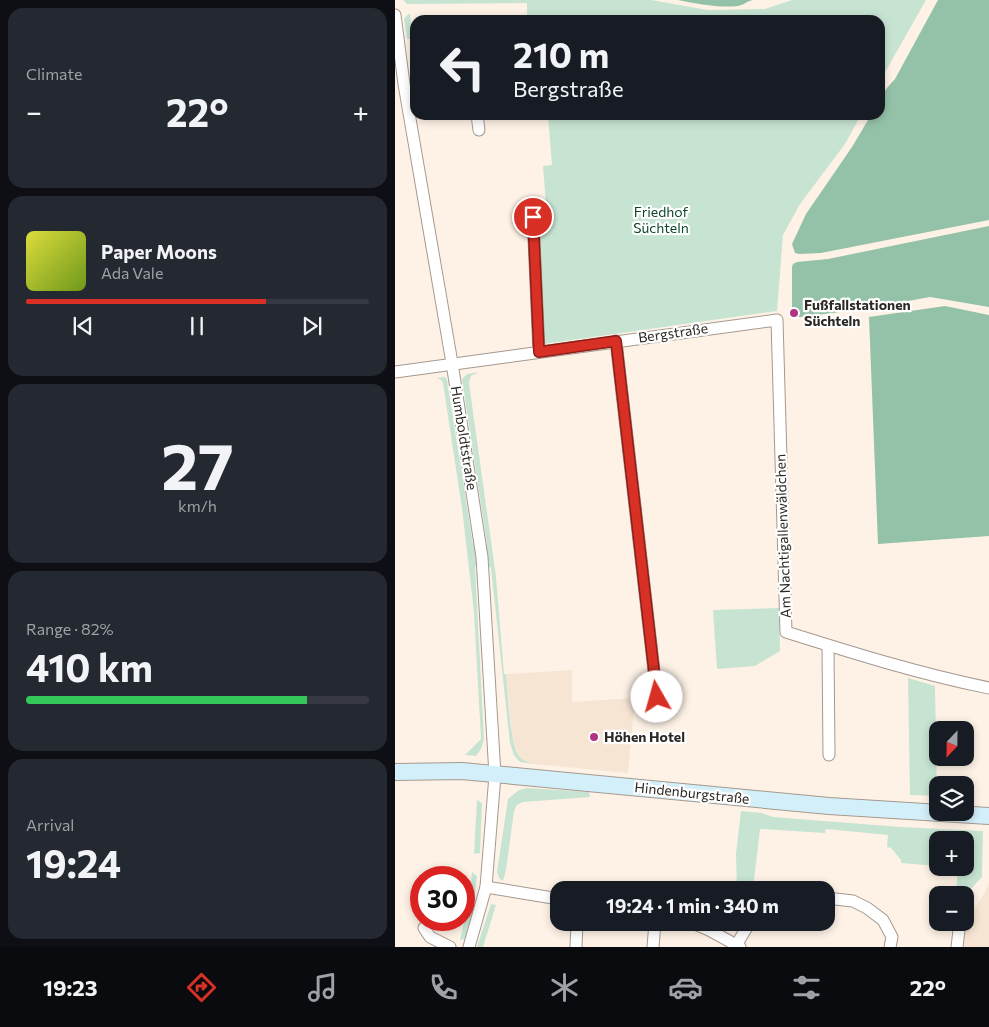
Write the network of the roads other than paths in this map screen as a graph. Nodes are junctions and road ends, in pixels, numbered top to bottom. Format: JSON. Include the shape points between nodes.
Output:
{"nodes":[{"id":1,"x":395,"y":15,"type":"edge"},
{"id":2,"x":399,"y":85,"type":"edge"},
{"id":3,"x":410,"y":101,"type":"edge"},
{"id":4,"x":414,"y":120,"type":"edge"},
{"id":5,"x":478,"y":120,"type":"edge"},
{"id":6,"x":479,"y":130,"type":"dead end"},
{"id":7,"x":533,"y":217,"type":"dead end"},
{"id":8,"x":777,"y":320,"type":"joint"},
{"id":9,"x":616,"y":341,"type":"junction"},
{"id":10,"x":539,"y":352,"type":"junction"},
{"id":11,"x":452,"y":363,"type":"junction"},
{"id":12,"x":395,"y":372,"type":"edge"},
{"id":13,"x":829,"y":646,"type":"junction"},
{"id":14,"x":989,"y":688,"type":"edge"},
{"id":15,"x":657,"y":697,"type":"dead end"},
{"id":16,"x":829,"y":755,"type":"dead end"},
{"id":17,"x":395,"y":772,"type":"edge"},
{"id":18,"x":495,"y":774,"type":"junction"},
{"id":19,"x":989,"y":816,"type":"edge"},
{"id":20,"x":486,"y":887,"type":"junction"},
{"id":21,"x":550,"y":898,"type":"edge"},
{"id":22,"x":835,"y":899,"type":"edge"},
{"id":23,"x":426,"y":931,"type":"edge"},
{"id":24,"x":577,"y":931,"type":"edge"},
{"id":25,"x":654,"y":931,"type":"edge"},
{"id":26,"x":711,"y":931,"type":"edge"},
{"id":27,"x":745,"y":931,"type":"edge"},
{"id":28,"x":959,"y":931,"type":"edge"},
{"id":29,"x":739,"y":946,"type":"edge"},
{"id":30,"x":450,"y":947,"type":"edge"},
{"id":31,"x":469,"y":947,"type":"edge"},
{"id":32,"x":576,"y":947,"type":"edge"},
{"id":33,"x":653,"y":947,"type":"edge"},
{"id":34,"x":891,"y":947,"type":"edge"},
{"id":35,"x":957,"y":947,"type":"edge"}],
"edges":[{"from":1,"to":2,"type":"street","name":"Humboldtstraße"},
{"from":2,"to":3,"type":"street","name":"Humboldtstraße"},
{"from":4,"to":11,"type":"street","name":"Humboldtstraße"},
{"from":5,"to":6,"type":"street"},
{"from":7,"to":10,"type":"street"},
{"from":8,"to":9,"type":"street","name":"Bergstraße"},
{"from":8,"to":13,"type":"street","name":"Am Nachtigallenwäldchen","via":[[786,632]]},
{"from":9,"to":10,"type":"street","name":"Bergstraße"},
{"from":9,"to":15,"type":"street"},
{"from":10,"to":11,"type":"street","name":"Bergstraße"},
{"from":11,"to":12,"type":"street","name":"Bergstraße"},
{"from":11,"to":18,"type":"street","name":"Humboldtstraße","via":[[482,557]]},
{"from":13,"to":14,"type":"street","name":"Am Nachtigallenwäldchen"},
{"from":13,"to":16,"type":"street"},
{"from":17,"to":18,"type":"main road","name":"Hindenburgstraße"},
{"from":18,"to":19,"type":"main road","name":"Hindenburgstraße","via":[[829,806]]},
{"from":18,"to":20,"type":"street","name":"Humboldtstraße"},
{"from":20,"to":21,"type":"street"},
{"from":20,"to":31,"type":"street","name":"Humboldtstraße"},
{"from":22,"to":34,"type":"street","via":[[853,901],[883,920],[892,937]]},
{"from":23,"to":30,"type":"street","via":[[430,937]]},
{"from":24,"to":32,"type":"street"},
{"from":25,"to":33,"type":"street"},
{"from":26,"to":29,"type":"street"},
{"from":27,"to":29,"type":"street"},
{"from":28,"to":35,"type":"street"}]}
